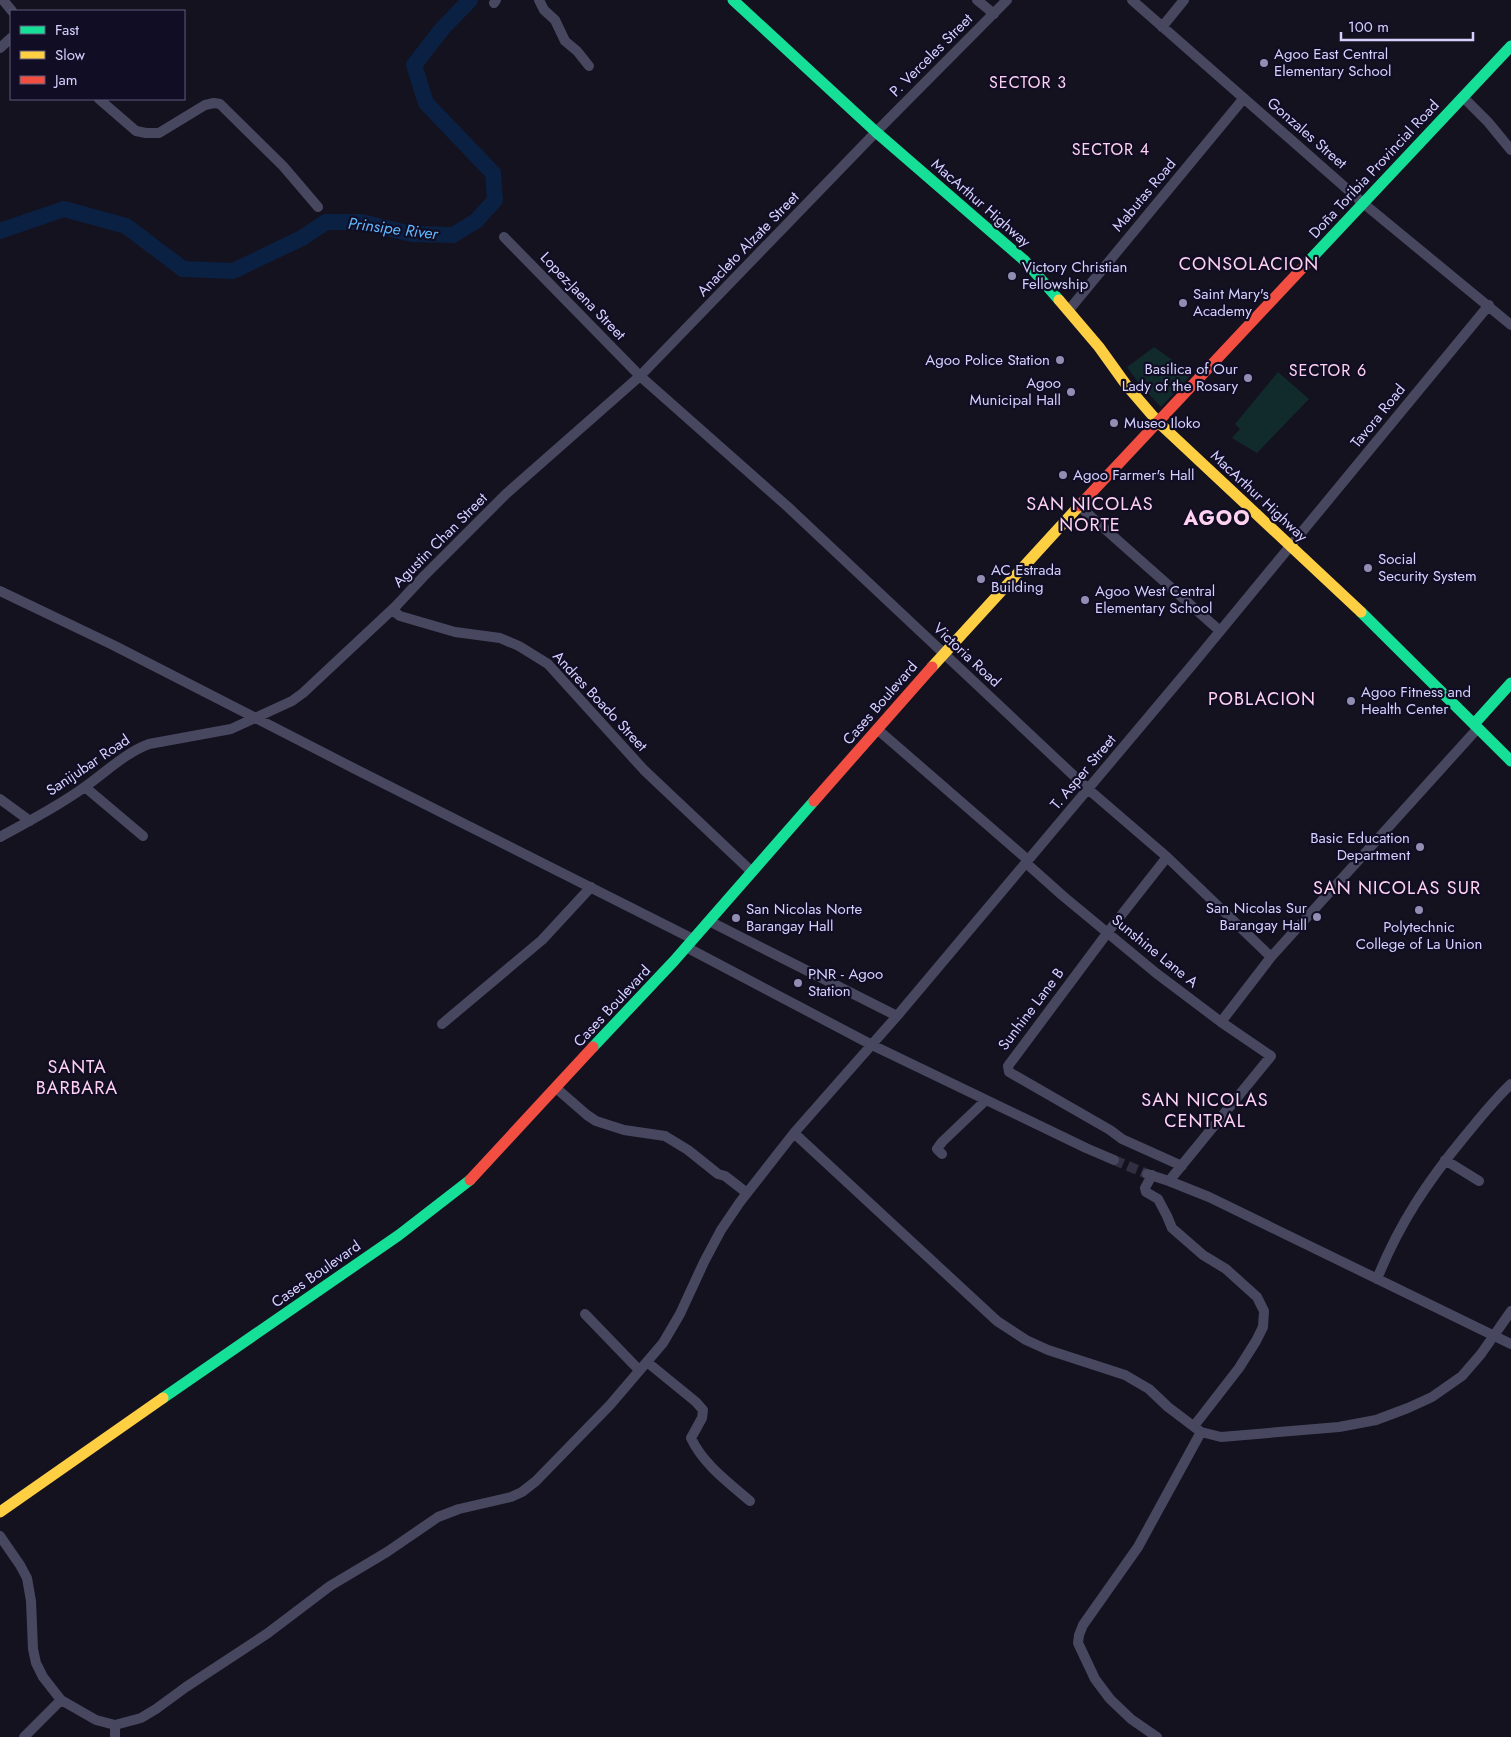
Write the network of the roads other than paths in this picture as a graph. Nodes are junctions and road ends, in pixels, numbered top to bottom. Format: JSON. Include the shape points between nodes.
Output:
{"nodes":[{"id":1,"x":3,"y":0,"type":"edge"},
{"id":2,"x":539,"y":0,"type":"edge"},
{"id":3,"x":732,"y":0,"type":"edge"},
{"id":4,"x":977,"y":0,"type":"edge"},
{"id":5,"x":1007,"y":0,"type":"edge"},
{"id":6,"x":1132,"y":0,"type":"edge"},
{"id":7,"x":1184,"y":0,"type":"edge"},
{"id":8,"x":11,"y":10,"type":"edge"},
{"id":9,"x":994,"y":14,"type":"junction"},
{"id":10,"x":1162,"y":27,"type":"junction"},
{"id":11,"x":10,"y":39,"type":"edge"},
{"id":12,"x":1511,"y":46,"type":"edge"},
{"id":13,"x":0,"y":48,"type":"edge"},
{"id":14,"x":589,"y":66,"type":"dead end"},
{"id":15,"x":1462,"y":97,"type":"junction"},
{"id":16,"x":1244,"y":98,"type":"junction"},
{"id":17,"x":100,"y":100,"type":"edge"},
{"id":18,"x":876,"y":132,"type":"junction"},
{"id":19,"x":1511,"y":150,"type":"edge"},
{"id":20,"x":1363,"y":203,"type":"junction"},
{"id":21,"x":318,"y":207,"type":"dead end"},
{"id":22,"x":504,"y":237,"type":"dead end"},
{"id":23,"x":1488,"y":305,"type":"junction"},
{"id":24,"x":1068,"y":310,"type":"junction"},
{"id":25,"x":1511,"y":325,"type":"edge"},
{"id":26,"x":640,"y":376,"type":"junction"},
{"id":27,"x":1158,"y":422,"type":"junction"},
{"id":28,"x":1079,"y":506,"type":"junction"},
{"id":29,"x":1291,"y":546,"type":"junction"},
{"id":30,"x":0,"y":591,"type":"edge"},
{"id":31,"x":392,"y":610,"type":"junction"},
{"id":32,"x":1220,"y":632,"type":"junction"},
{"id":33,"x":943,"y":654,"type":"junction"},
{"id":34,"x":1511,"y":683,"type":"edge"},
{"id":35,"x":256,"y":717,"type":"junction"},
{"id":36,"x":1476,"y":726,"type":"junction"},
{"id":37,"x":877,"y":729,"type":"junction"},
{"id":38,"x":1511,"y":761,"type":"edge"},
{"id":39,"x":85,"y":787,"type":"junction"},
{"id":40,"x":1088,"y":789,"type":"junction"},
{"id":41,"x":0,"y":799,"type":"edge"},
{"id":42,"x":30,"y":821,"type":"junction"},
{"id":43,"x":143,"y":836,"type":"dead end"},
{"id":44,"x":0,"y":837,"type":"edge"},
{"id":45,"x":1167,"y":857,"type":"junction"},
{"id":46,"x":1027,"y":861,"type":"junction"},
{"id":47,"x":752,"y":872,"type":"junction"},
{"id":48,"x":591,"y":886,"type":"junction"},
{"id":49,"x":709,"y":921,"type":"junction"},
{"id":50,"x":1108,"y":932,"type":"junction"},
{"id":51,"x":689,"y":943,"type":"junction"},
{"id":52,"x":1271,"y":957,"type":"junction"},
{"id":53,"x":897,"y":1016,"type":"junction"},
{"id":54,"x":1221,"y":1022,"type":"junction"},
{"id":55,"x":442,"y":1024,"type":"dead end"},
{"id":56,"x":872,"y":1045,"type":"junction"},
{"id":57,"x":1511,"y":1084,"type":"edge"},
{"id":58,"x":556,"y":1088,"type":"junction"},
{"id":59,"x":985,"y":1101,"type":"junction"},
{"id":60,"x":794,"y":1133,"type":"junction"},
{"id":61,"x":942,"y":1154,"type":"dead end"},
{"id":62,"x":1114,"y":1160,"type":"tunnel mouth"},
{"id":63,"x":1445,"y":1160,"type":"junction"},
{"id":64,"x":1182,"y":1166,"type":"junction"},
{"id":65,"x":1169,"y":1181,"type":"junction"},
{"id":66,"x":1479,"y":1181,"type":"dead end"},
{"id":67,"x":747,"y":1194,"type":"junction"},
{"id":68,"x":1377,"y":1279,"type":"junction"},
{"id":69,"x":1511,"y":1311,"type":"edge"},
{"id":70,"x":585,"y":1314,"type":"dead end"},
{"id":71,"x":1493,"y":1335,"type":"junction"},
{"id":72,"x":1511,"y":1344,"type":"edge"},
{"id":73,"x":647,"y":1362,"type":"junction"},
{"id":74,"x":639,"y":1370,"type":"junction"},
{"id":75,"x":1198,"y":1429,"type":"junction"},
{"id":76,"x":750,"y":1501,"type":"dead end"},
{"id":77,"x":0,"y":1512,"type":"edge"},
{"id":78,"x":0,"y":1536,"type":"edge"},
{"id":79,"x":61,"y":1700,"type":"junction"},
{"id":80,"x":115,"y":1725,"type":"junction"},
{"id":81,"x":24,"y":1737,"type":"edge"},
{"id":82,"x":115,"y":1737,"type":"edge"},
{"id":83,"x":1157,"y":1737,"type":"edge"}],
"edges":[{"from":1,"to":8,"type":"street"},
{"from":2,"to":14,"type":"street","via":[[555,20],[565,41]]},
{"from":3,"to":18,"type":"main road","name":"MacArthur Highway"},
{"from":4,"to":9,"type":"street"},
{"from":5,"to":9,"type":"street","name":"P. Verceles Street"},
{"from":6,"to":10,"type":"street","name":"Gonzales Street"},
{"from":7,"to":10,"type":"street"},
{"from":9,"to":18,"type":"street","name":"P. Verceles Street"},
{"from":10,"to":16,"type":"street","name":"Gonzales Street"},
{"from":11,"to":13,"type":"street"},
{"from":12,"to":15,"type":"main road","name":"Doña Toribia Provincial Road"},
{"from":15,"to":19,"type":"street"},
{"from":15,"to":20,"type":"main road","name":"Doña Toribia Provincial Road"},
{"from":16,"to":20,"type":"street","name":"Gonzales Street"},
{"from":16,"to":24,"type":"street","name":"Mabutas Road"},
{"from":17,"to":21,"type":"street","via":[[136,131],[146,133],[159,133],[205,105],[220,104],[283,166]]},
{"from":18,"to":24,"type":"main road","name":"MacArthur Highway","via":[[1025,261]]},
{"from":18,"to":26,"type":"street","name":"Anacleto Alzate Street"},
{"from":20,"to":23,"type":"street","name":"Gonzales Street"},
{"from":20,"to":27,"type":"main road","name":"Doña Toribia Provincial Road"},
{"from":22,"to":26,"type":"street","name":"Lopez-Jaena Street"},
{"from":23,"to":25,"type":"street","name":"Gonzales Street"},
{"from":23,"to":29,"type":"street","name":"Tavora Road"},
{"from":24,"to":27,"type":"main road","name":"MacArthur Highway"},
{"from":26,"to":31,"type":"street","name":"Agustin Chan Street","via":[[506,494]]},
{"from":26,"to":33,"type":"street","name":"Victoria Road","via":[[788,507]]},
{"from":27,"to":28,"type":"main road","name":"Cases Boulevard"},
{"from":27,"to":29,"type":"main road","name":"MacArthur Highway"},
{"from":28,"to":32,"type":"street"},
{"from":28,"to":33,"type":"main road","name":"Cases Boulevard"},
{"from":29,"to":32,"type":"street","name":"T. Asper Street"},
{"from":29,"to":36,"type":"main road","name":"MacArthur Highway"},
{"from":30,"to":35,"type":"street"},
{"from":31,"to":35,"type":"street","name":"Agustin Chan Street","via":[[298,697]]},
{"from":31,"to":47,"type":"street","name":"Andres Boado Street","via":[[400,616],[455,632],[500,638],[548,664],[644,770]]},
{"from":32,"to":40,"type":"street","name":"T. Asper Street"},
{"from":33,"to":37,"type":"main road","name":"Cases Boulevard"},
{"from":33,"to":40,"type":"street","name":"Victoria Road"},
{"from":34,"to":36,"type":"main road"},
{"from":35,"to":39,"type":"street","name":"Sanijubar Road","via":[[231,729],[141,747]]},
{"from":35,"to":48,"type":"street"},
{"from":36,"to":38,"type":"main road","name":"MacArthur Highway"},
{"from":36,"to":52,"type":"street"},
{"from":37,"to":46,"type":"street","name":"Sunshine Lane A"},
{"from":37,"to":47,"type":"main road","name":"Cases Boulevard"},
{"from":39,"to":42,"type":"street","name":"Sanijubar Road"},
{"from":39,"to":43,"type":"street"},
{"from":40,"to":45,"type":"street","name":"Victoria Road"},
{"from":40,"to":46,"type":"street","name":"T. Asper Street"},
{"from":41,"to":42,"type":"street"},
{"from":42,"to":44,"type":"street","name":"Sanijubar Road"},
{"from":45,"to":50,"type":"street","name":"Sunhine Lane B"},
{"from":45,"to":52,"type":"street","name":"Victoria Road"},
{"from":46,"to":50,"type":"street","name":"Sunshine Lane A","via":[[1063,896]]},
{"from":46,"to":53,"type":"street","name":"T. Asper Street"},
{"from":47,"to":49,"type":"main road","name":"Cases Boulevard"},
{"from":48,"to":51,"type":"street"},
{"from":48,"to":55,"type":"street","via":[[542,940]]},
{"from":49,"to":51,"type":"main road","name":"Cases Boulevard"},
{"from":49,"to":53,"type":"street"},
{"from":50,"to":54,"type":"street","name":"Sunshine Lane A"},
{"from":50,"to":64,"type":"street","name":"Sunhine Lane B","via":[[1015,1055],[1008,1066],[1009,1072],[1122,1139]]},
{"from":51,"to":56,"type":"street"},
{"from":51,"to":58,"type":"main road","name":"Cases Boulevard"},
{"from":52,"to":54,"type":"street"},
{"from":53,"to":56,"type":"street","name":"T. Asper Street"},
{"from":54,"to":64,"type":"street","name":"Sunshine Lane A","via":[[1272,1056]]},
{"from":56,"to":59,"type":"street"},
{"from":56,"to":60,"type":"street","name":"T. Asper Street"},
{"from":57,"to":63,"type":"street","via":[[1496,1097]]},
{"from":58,"to":67,"type":"street","via":[[596,1121],[624,1130],[665,1136]]},
{"from":58,"to":77,"type":"main road","name":"Cases Boulevard","via":[[470,1180],[441,1204]]},
{"from":59,"to":61,"type":"street","via":[[942,1142],[937,1149]]},
{"from":59,"to":62,"type":"street"},
{"from":60,"to":67,"type":"street","name":"T. Asper Street"},
{"from":60,"to":75,"type":"street","via":[[997,1320],[1026,1340],[1048,1350],[1125,1375],[1149,1389]]},
{"from":63,"to":66,"type":"street"},
{"from":63,"to":68,"type":"street","via":[[1421,1192],[1386,1255]]},
{"from":64,"to":65,"type":"street"},
{"from":65,"to":68,"type":"street","via":[[1209,1197]]},
{"from":65,"to":75,"type":"street","via":[[1150,1174],[1146,1192],[1158,1199],[1172,1228],[1226,1269],[1257,1297],[1264,1311],[1263,1327],[1256,1342]]},
{"from":67,"to":73,"type":"street","name":"T. Asper Street","via":[[722,1230],[663,1343]]},
{"from":68,"to":71,"type":"street"},
{"from":69,"to":71,"type":"street"},
{"from":70,"to":74,"type":"street"},
{"from":71,"to":72,"type":"street"},
{"from":71,"to":75,"type":"street","via":[[1462,1376],[1448,1387],[1424,1401],[1376,1420],[1339,1427],[1221,1438]]},
{"from":73,"to":74,"type":"street","name":"T. Asper Street"},
{"from":73,"to":76,"type":"street","via":[[704,1410],[691,1438],[695,1447]]},
{"from":74,"to":80,"type":"street","name":"T. Asper Street","via":[[610,1405],[530,1487],[511,1497],[459,1509],[438,1518],[330,1586],[268,1633],[156,1709],[141,1718]]},
{"from":75,"to":83,"type":"street","via":[[1142,1540],[1079,1635],[1081,1651],[1110,1699]]},
{"from":78,"to":79,"type":"street","via":[[27,1578],[36,1663]]},
{"from":79,"to":80,"type":"street","via":[[96,1720]]},
{"from":79,"to":81,"type":"street"},
{"from":80,"to":82,"type":"street"}]}
